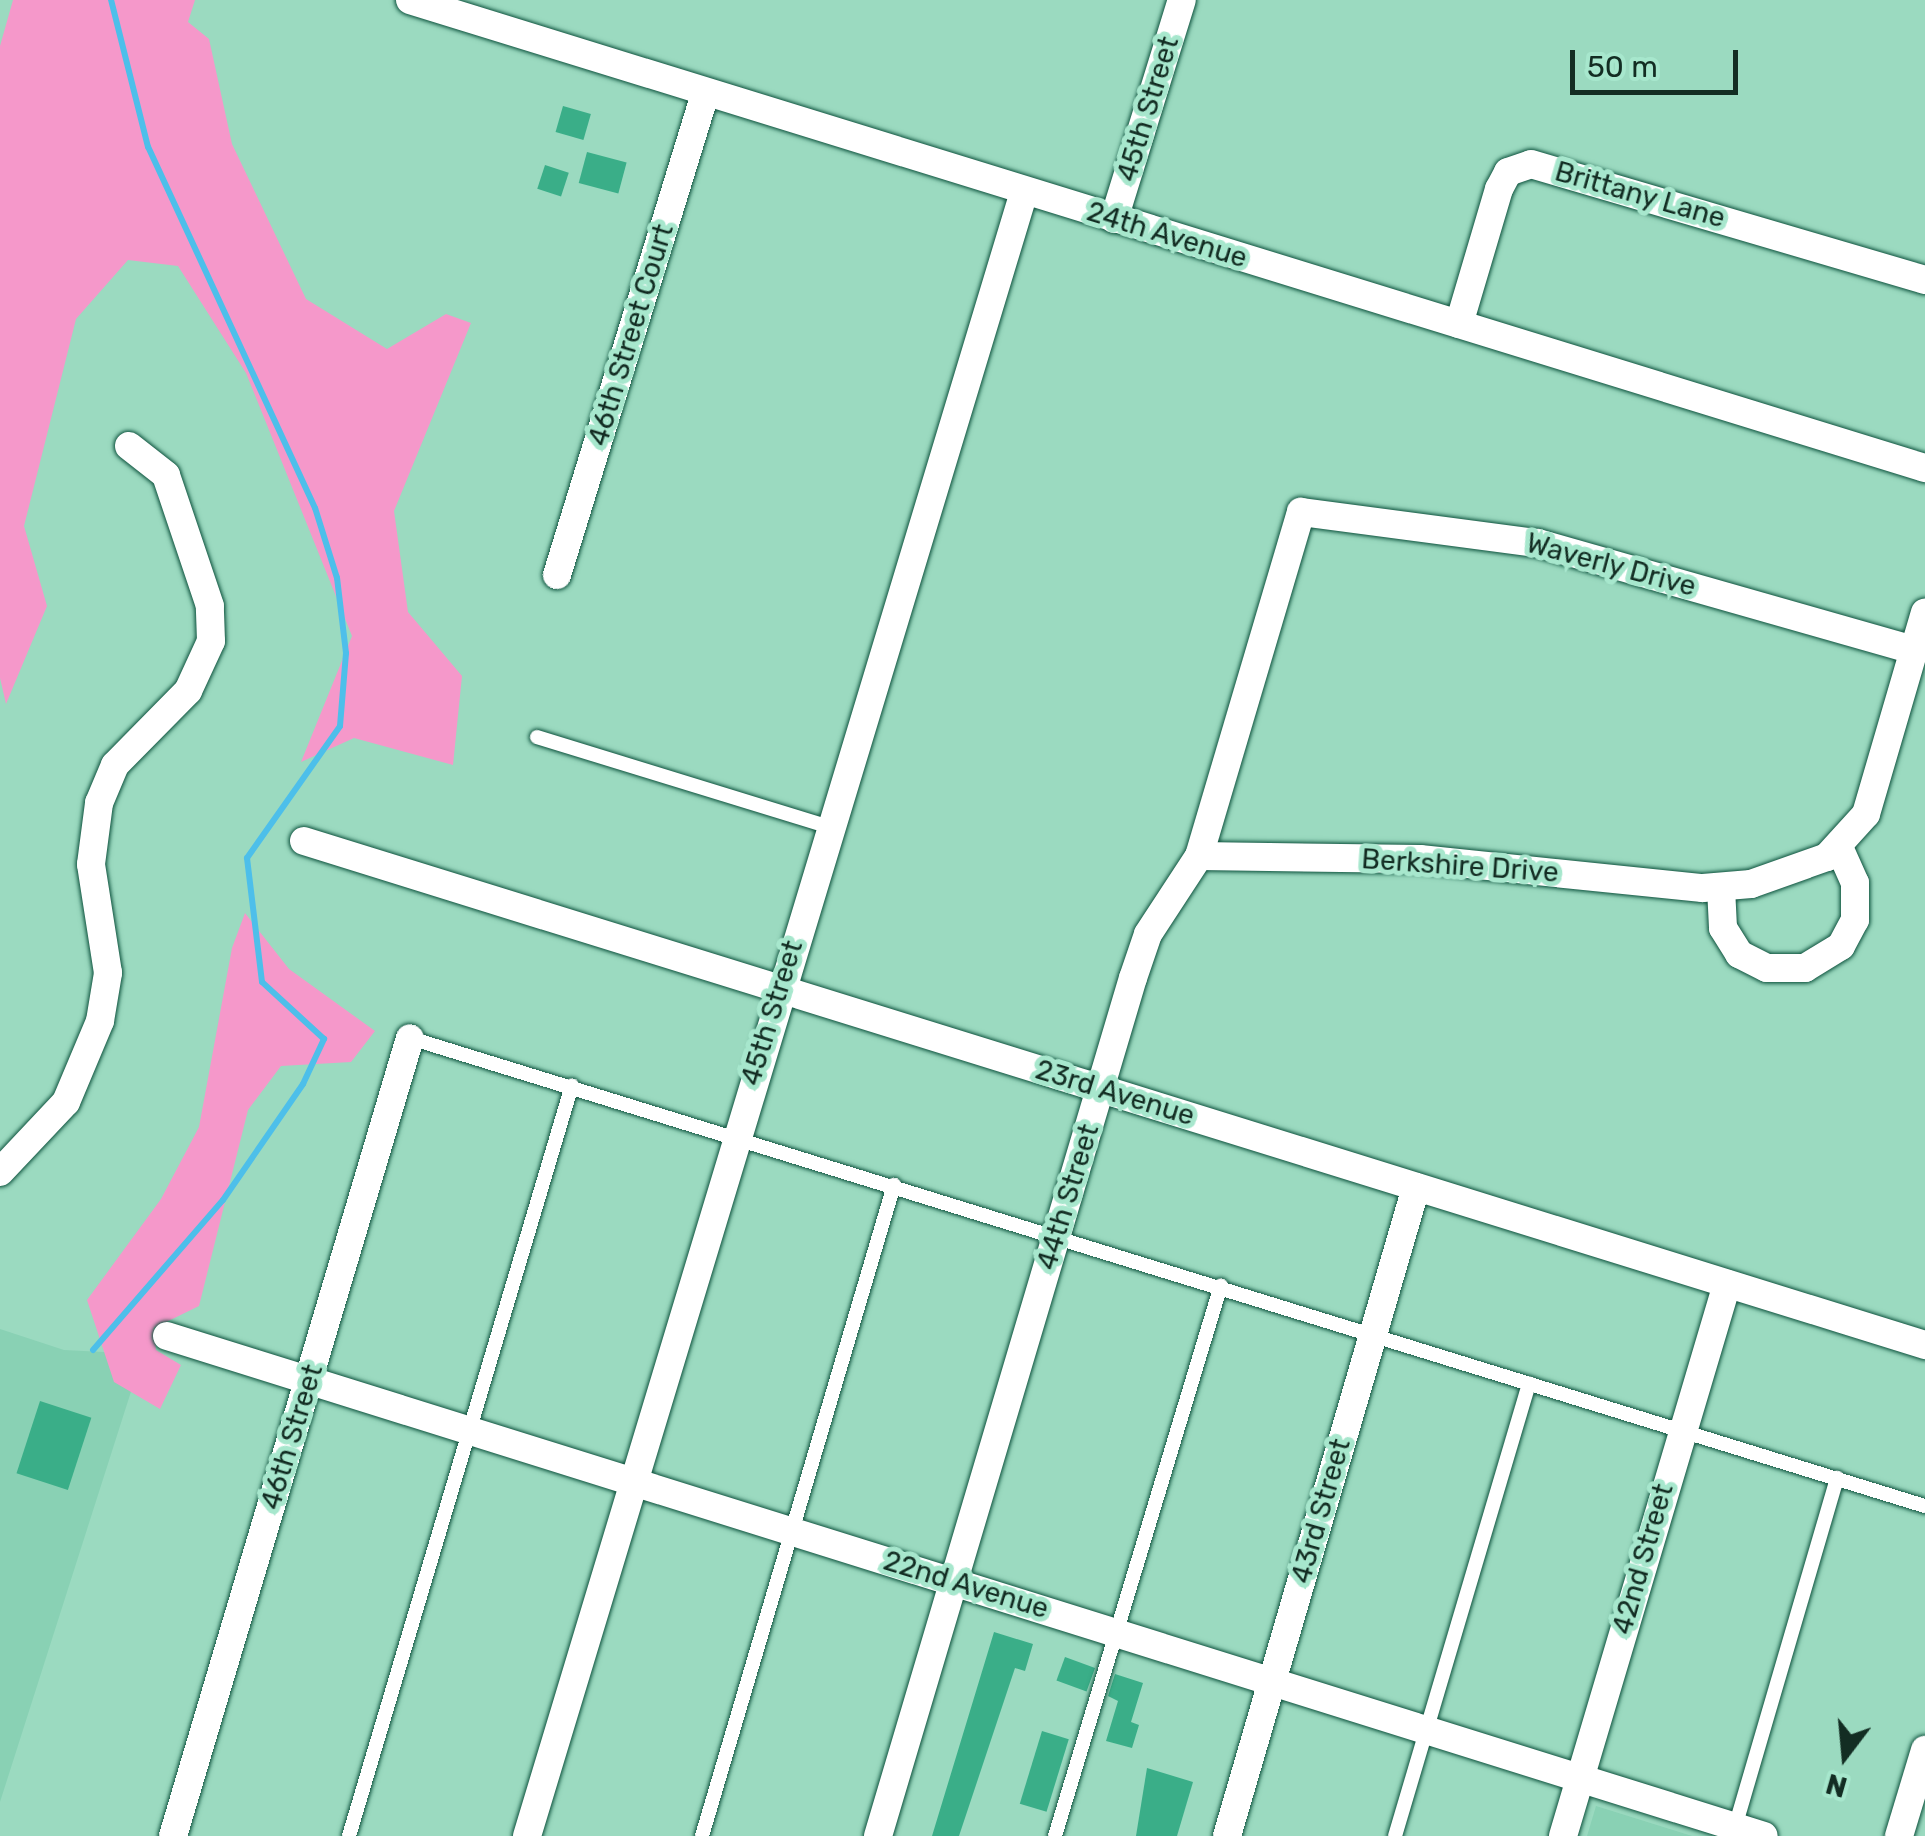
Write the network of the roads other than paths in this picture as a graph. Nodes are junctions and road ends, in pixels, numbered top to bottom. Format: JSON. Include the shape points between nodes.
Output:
{"nodes":[{"id":1,"x":410,"y":0,"type":"edge"},
{"id":2,"x":1182,"y":0,"type":"edge"},
{"id":3,"x":705,"y":94,"type":"junction"},
{"id":4,"x":1024,"y":192,"type":"junction"},
{"id":5,"x":1114,"y":219,"type":"junction"},
{"id":6,"x":1925,"y":280,"type":"edge"},
{"id":7,"x":1459,"y":324,"type":"junction"},
{"id":8,"x":129,"y":446,"type":"dead end"},
{"id":9,"x":1925,"y":468,"type":"edge"},
{"id":10,"x":1302,"y":512,"type":"joint"},
{"id":11,"x":557,"y":575,"type":"dead end"},
{"id":12,"x":1925,"y":612,"type":"edge"},
{"id":13,"x":1914,"y":650,"type":"junction"},
{"id":14,"x":538,"y":737,"type":"dead end"},
{"id":15,"x":827,"y":826,"type":"junction"},
{"id":16,"x":304,"y":841,"type":"dead end"},
{"id":17,"x":1838,"y":847,"type":"junction"},
{"id":18,"x":1199,"y":856,"type":"junction"},
{"id":19,"x":1721,"y":888,"type":"junction"},
{"id":20,"x":780,"y":989,"type":"junction"},
{"id":21,"x":410,"y":1038,"type":"joint"},
{"id":22,"x":572,"y":1085,"type":"junction"},
{"id":23,"x":1102,"y":1089,"type":"junction"},
{"id":24,"x":735,"y":1137,"type":"junction"},
{"id":25,"x":0,"y":1172,"type":"edge"},
{"id":26,"x":894,"y":1185,"type":"junction"},
{"id":27,"x":1416,"y":1187,"type":"junction"},
{"id":28,"x":1056,"y":1235,"type":"junction"},
{"id":29,"x":1726,"y":1284,"type":"junction"},
{"id":30,"x":1221,"y":1286,"type":"junction"},
{"id":31,"x":1373,"y":1333,"type":"junction"},
{"id":32,"x":167,"y":1336,"type":"dead end"},
{"id":33,"x":1925,"y":1345,"type":"edge"},
{"id":34,"x":309,"y":1379,"type":"junction"},
{"id":35,"x":1529,"y":1383,"type":"junction"},
{"id":36,"x":469,"y":1430,"type":"junction"},
{"id":37,"x":1680,"y":1431,"type":"junction"},
{"id":38,"x":1836,"y":1478,"type":"junction"},
{"id":39,"x":632,"y":1482,"type":"junction"},
{"id":40,"x":1925,"y":1506,"type":"edge"},
{"id":41,"x":794,"y":1532,"type":"junction"},
{"id":42,"x":952,"y":1580,"type":"junction"},
{"id":43,"x":1115,"y":1632,"type":"junction"},
{"id":44,"x":1272,"y":1682,"type":"junction"},
{"id":45,"x":1425,"y":1730,"type":"junction"},
{"id":46,"x":1925,"y":1750,"type":"edge"},
{"id":47,"x":1580,"y":1778,"type":"junction"},
{"id":48,"x":1735,"y":1827,"type":"junction"},
{"id":49,"x":173,"y":1836,"type":"edge"},
{"id":50,"x":349,"y":1836,"type":"edge"},
{"id":51,"x":526,"y":1836,"type":"edge"},
{"id":52,"x":702,"y":1836,"type":"edge"},
{"id":53,"x":878,"y":1836,"type":"edge"},
{"id":54,"x":1054,"y":1836,"type":"edge"},
{"id":55,"x":1227,"y":1836,"type":"edge"},
{"id":56,"x":1394,"y":1836,"type":"edge"},
{"id":57,"x":1564,"y":1836,"type":"edge"},
{"id":58,"x":1764,"y":1836,"type":"edge"},
{"id":59,"x":1899,"y":1836,"type":"edge"}],
"edges":[{"from":1,"to":3,"type":"street","name":"24th Avenue"},
{"from":2,"to":5,"type":"street","name":"45th Street"},
{"from":3,"to":4,"type":"street","name":"24th Avenue"},
{"from":3,"to":11,"type":"street","name":"46th Street Court"},
{"from":4,"to":5,"type":"street","name":"24th Avenue"},
{"from":4,"to":15,"type":"street","name":"45th Street"},
{"from":5,"to":7,"type":"street","name":"24th Avenue"},
{"from":6,"to":7,"type":"street","name":"Brittany Lane","via":[[1530,164],[1508,172],[1499,189]]},
{"from":7,"to":9,"type":"street","name":"24th Avenue"},
{"from":8,"to":25,"type":"street","via":[[166,476],[210,606],[211,640],[188,691],[115,765],[99,802],[91,864],[108,973],[100,1021],[66,1102]]},
{"from":10,"to":13,"type":"street","name":"Waverly Drive","via":[[1538,543]]},
{"from":10,"to":18,"type":"street","name":"44th Street"},
{"from":12,"to":13,"type":"street","name":"Berkshire Drive"},
{"from":13,"to":17,"type":"street","name":"Berkshire Drive","via":[[1873,798]]},
{"from":14,"to":15,"type":"lane"},
{"from":15,"to":20,"type":"street","name":"45th Street"},
{"from":16,"to":20,"type":"street","name":"23rd Avenue"},
{"from":17,"to":19,"type":"street","name":"Berkshire Drive","via":[[1780,874]]},
{"from":17,"to":19,"type":"street","via":[[1855,883],[1855,920],[1841,946],[1805,968],[1767,968],[1738,954],[1723,928]]},
{"from":18,"to":19,"type":"street","name":"Berkshire Drive","via":[[1420,859]]},
{"from":18,"to":23,"type":"street","name":"44th Street","via":[[1148,934]]},
{"from":20,"to":23,"type":"street","name":"23rd Avenue"},
{"from":20,"to":24,"type":"street","name":"45th Street"},
{"from":21,"to":22,"type":"lane"},
{"from":21,"to":34,"type":"street","name":"46th Street"},
{"from":22,"to":24,"type":"lane"},
{"from":22,"to":36,"type":"lane"},
{"from":23,"to":27,"type":"street","name":"23rd Avenue"},
{"from":23,"to":28,"type":"street","name":"44th Street"},
{"from":24,"to":26,"type":"lane"},
{"from":24,"to":39,"type":"street","name":"45th Street"},
{"from":26,"to":28,"type":"lane"},
{"from":26,"to":41,"type":"lane"},
{"from":27,"to":29,"type":"street","name":"23rd Avenue"},
{"from":27,"to":31,"type":"street","name":"43rd Street"},
{"from":28,"to":30,"type":"lane"},
{"from":28,"to":42,"type":"street","name":"44th Street"},
{"from":29,"to":33,"type":"street","name":"23rd Avenue"},
{"from":29,"to":37,"type":"street","name":"42nd Street"},
{"from":30,"to":31,"type":"lane"},
{"from":30,"to":43,"type":"lane"},
{"from":31,"to":35,"type":"lane"},
{"from":31,"to":44,"type":"street","name":"43rd Street"},
{"from":32,"to":34,"type":"street","name":"22nd Avenue"},
{"from":34,"to":36,"type":"street","name":"22nd Avenue"},
{"from":34,"to":49,"type":"street","name":"46th Street"},
{"from":35,"to":37,"type":"lane"},
{"from":35,"to":45,"type":"lane"},
{"from":36,"to":39,"type":"street","name":"22nd Avenue"},
{"from":36,"to":50,"type":"lane"},
{"from":37,"to":38,"type":"lane"},
{"from":37,"to":47,"type":"street","name":"42nd Street"},
{"from":38,"to":40,"type":"lane"},
{"from":38,"to":48,"type":"lane"},
{"from":39,"to":41,"type":"street","name":"22nd Avenue"},
{"from":39,"to":51,"type":"street","name":"45th Street"},
{"from":41,"to":42,"type":"street","name":"22nd Avenue"},
{"from":41,"to":52,"type":"lane"},
{"from":42,"to":43,"type":"street","name":"22nd Avenue"},
{"from":42,"to":53,"type":"street","name":"44th Street"},
{"from":43,"to":44,"type":"street","name":"22nd Avenue"},
{"from":43,"to":54,"type":"lane"},
{"from":44,"to":45,"type":"street","name":"22nd Avenue"},
{"from":44,"to":55,"type":"street","name":"43rd Street"},
{"from":45,"to":47,"type":"street","name":"22nd Avenue"},
{"from":45,"to":56,"type":"lane"},
{"from":46,"to":59,"type":"street"},
{"from":47,"to":48,"type":"street","name":"22nd Avenue"},
{"from":47,"to":57,"type":"street","name":"42nd Street"},
{"from":48,"to":58,"type":"street","name":"22nd Avenue"}]}
